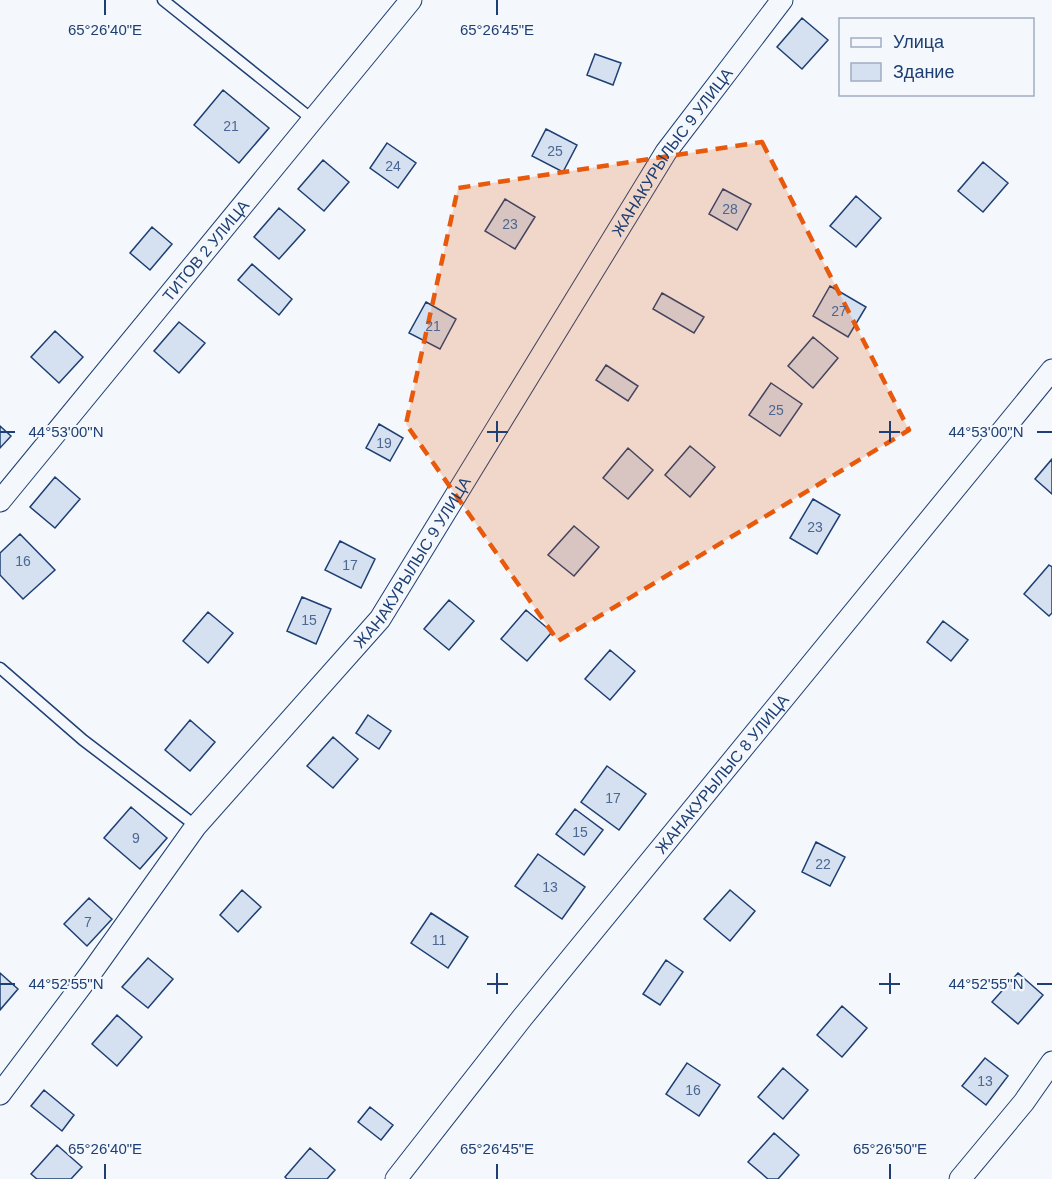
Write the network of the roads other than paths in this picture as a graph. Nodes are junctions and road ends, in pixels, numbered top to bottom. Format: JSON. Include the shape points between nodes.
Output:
{"nodes":[{"id":1,"x":163,"y":0,"type":"edge"},
{"id":2,"x":411,"y":0,"type":"edge"},
{"id":3,"x":782,"y":0,"type":"edge"},
{"id":4,"x":313,"y":120,"type":"junction"},
{"id":5,"x":1052,"y":370,"type":"edge"},
{"id":6,"x":0,"y":501,"type":"edge"},
{"id":7,"x":0,"y":668,"type":"edge"},
{"id":8,"x":196,"y":826,"type":"junction"},
{"id":9,"x":1052,"y":1062,"type":"edge"},
{"id":10,"x":0,"y":1094,"type":"edge"},
{"id":11,"x":396,"y":1179,"type":"edge"},
{"id":12,"x":960,"y":1179,"type":"edge"}],
"edges":[{"from":1,"to":4,"type":"lane"},
{"from":2,"to":4,"type":"street","name":"ТИТОВ 2 УЛИЦА"},
{"from":3,"to":8,"type":"street","name":"ЖАНАКУРЫЛЫС 9 УЛИЦА","via":[[666,152],[380,619]]},
{"from":4,"to":6,"type":"street","name":"ТИТОВ 2 УЛИЦА"},
{"from":5,"to":11,"type":"street","name":"ЖАНАКУРЫЛЫС 8 УЛИЦА","via":[[522,1018]]},
{"from":7,"to":8,"type":"lane","via":[[82,740]]},
{"from":8,"to":10,"type":"street","name":"ЖАНАКУРЫЛЫС 9 УЛИЦА"},
{"from":9,"to":12,"type":"street"}]}
